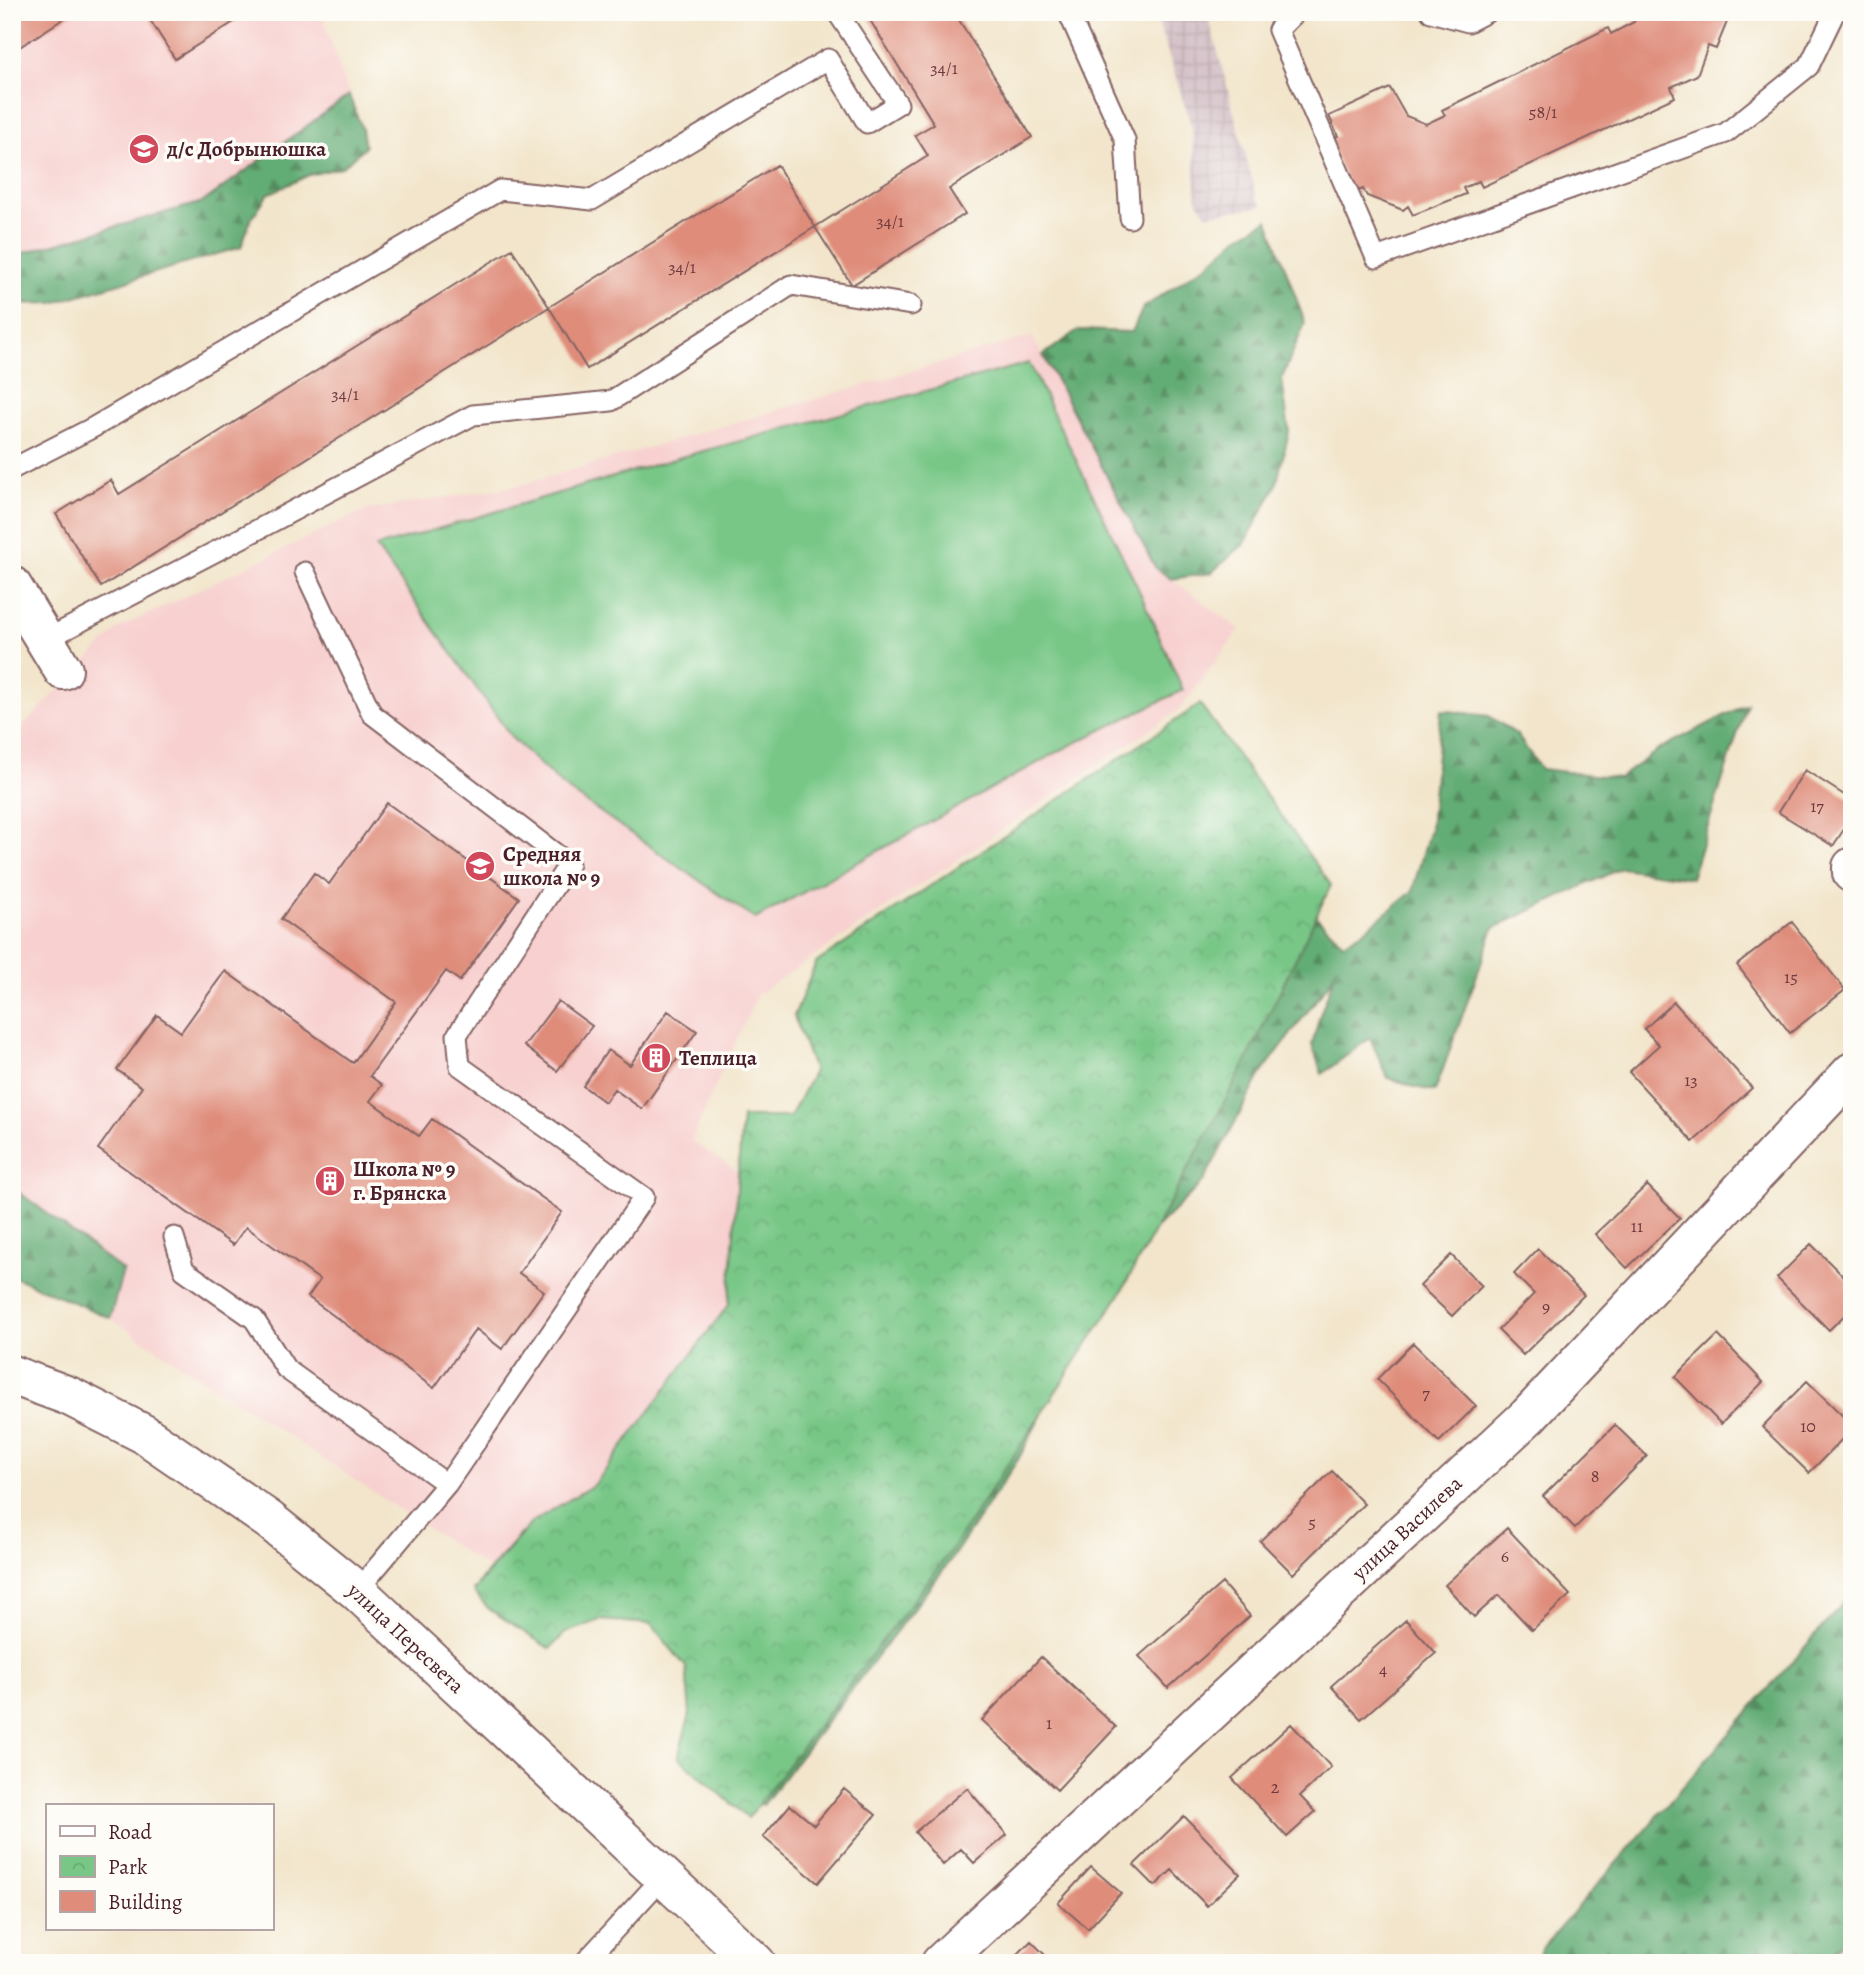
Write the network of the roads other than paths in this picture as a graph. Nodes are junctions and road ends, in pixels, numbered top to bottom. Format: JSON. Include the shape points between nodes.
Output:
{"nodes":[{"id":1,"x":837,"y":12,"type":"edge"},
{"id":2,"x":1068,"y":12,"type":"edge"},
{"id":3,"x":1296,"y":12,"type":"edge"},
{"id":4,"x":1431,"y":12,"type":"edge"},
{"id":5,"x":1487,"y":12,"type":"edge"},
{"id":6,"x":1835,"y":12,"type":"edge"},
{"id":7,"x":1130,"y":218,"type":"dead end"},
{"id":8,"x":911,"y":305,"type":"dead end"},
{"id":9,"x":12,"y":469,"type":"edge"},
{"id":10,"x":305,"y":572,"type":"dead end"},
{"id":11,"x":12,"y":586,"type":"edge"},
{"id":12,"x":54,"y":655,"type":"joint"},
{"id":13,"x":1852,"y":867,"type":"edge"},
{"id":14,"x":1852,"y":873,"type":"edge"},
{"id":15,"x":1852,"y":1072,"type":"edge"},
{"id":16,"x":174,"y":1237,"type":"dead end"},
{"id":17,"x":12,"y":1375,"type":"edge"},
{"id":18,"x":447,"y":1484,"type":"junction"},
{"id":19,"x":357,"y":1591,"type":"junction"},
{"id":20,"x":663,"y":1877,"type":"junction"},
{"id":21,"x":584,"y":1963,"type":"edge"},
{"id":22,"x":756,"y":1963,"type":"edge"},
{"id":23,"x":941,"y":1963,"type":"edge"}],
"edges":[{"from":1,"to":9,"type":"lane","via":[[898,104],[867,123],[828,60],[592,200],[500,190],[94,428]]},
{"from":2,"to":7,"type":"lane","via":[[1125,140]]},
{"from":3,"to":6,"type":"lane","via":[[1278,30],[1376,258],[1726,133],[1809,66]]},
{"from":4,"to":5,"type":"lane","via":[[1468,22]]},
{"from":8,"to":12,"type":"lane","via":[[791,285],[611,401],[472,415],[257,530]]},
{"from":10,"to":18,"type":"lane","via":[[372,714],[569,864],[457,1035],[460,1066],[644,1197]]},
{"from":11,"to":12,"type":"street"},
{"from":13,"to":14,"type":"street"},
{"from":15,"to":23,"type":"street","name":"улица Василева","via":[[1528,1416]]},
{"from":16,"to":18,"type":"lane","via":[[184,1270],[254,1319],[286,1369]]},
{"from":17,"to":19,"type":"street","name":"улица Пересвета","via":[[69,1396],[144,1434],[269,1520]]},
{"from":18,"to":19,"type":"lane"},
{"from":19,"to":20,"type":"street","name":"улица Пересвета"},
{"from":20,"to":21,"type":"lane"},
{"from":20,"to":22,"type":"street","name":"улица Пересвета"}]}
